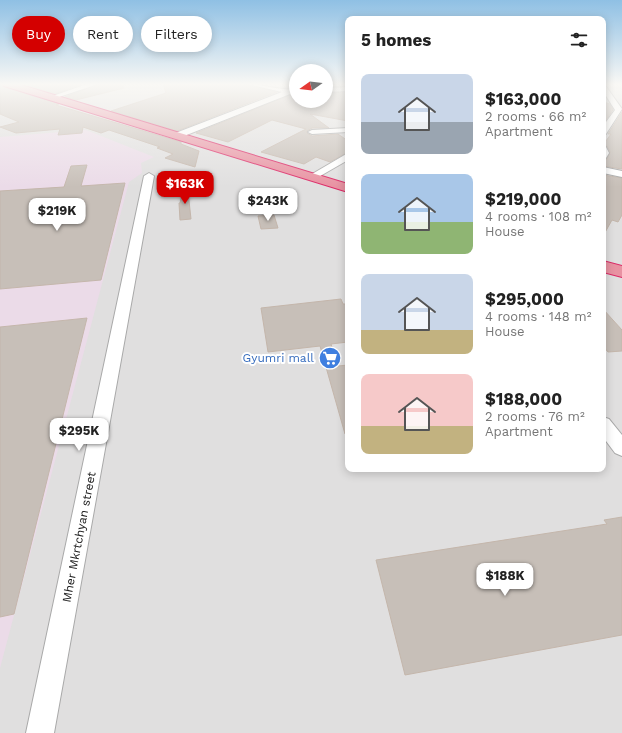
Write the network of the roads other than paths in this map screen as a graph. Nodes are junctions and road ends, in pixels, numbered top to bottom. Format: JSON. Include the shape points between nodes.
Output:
{"nodes":[{"id":1,"x":117,"y":118,"type":"edge"},
{"id":2,"x":223,"y":118,"type":"edge"},
{"id":3,"x":612,"y":118,"type":"edge"},
{"id":4,"x":606,"y":127,"type":"edge"},
{"id":5,"x":345,"y":130,"type":"edge"},
{"id":6,"x":312,"y":132,"type":"dead end"},
{"id":7,"x":176,"y":136,"type":"junction"},
{"id":8,"x":345,"y":158,"type":"edge"},
{"id":9,"x":606,"y":171,"type":"edge"},
{"id":10,"x":622,"y":174,"type":"edge"},
{"id":11,"x":149,"y":176,"type":"dead end"},
{"id":12,"x":312,"y":177,"type":"junction"},
{"id":13,"x":345,"y":187,"type":"edge"},
{"id":14,"x":606,"y":267,"type":"edge"},
{"id":15,"x":622,"y":272,"type":"edge"},
{"id":16,"x":606,"y":428,"type":"edge"},
{"id":17,"x":622,"y":448,"type":"edge"},
{"id":18,"x":40,"y":733,"type":"edge"}],
"edges":[{"from":1,"to":7,"type":"highway"},
{"from":2,"to":7,"type":"street"},
{"from":3,"to":4,"type":"street"},
{"from":5,"to":6,"type":"street"},
{"from":7,"to":12,"type":"highway"},
{"from":8,"to":12,"type":"street"},
{"from":9,"to":10,"type":"street"},
{"from":11,"to":18,"type":"street","name":"Mher Mkrtchyan street"},
{"from":12,"to":13,"type":"highway"},
{"from":14,"to":15,"type":"highway"},
{"from":16,"to":17,"type":"street"}]}
